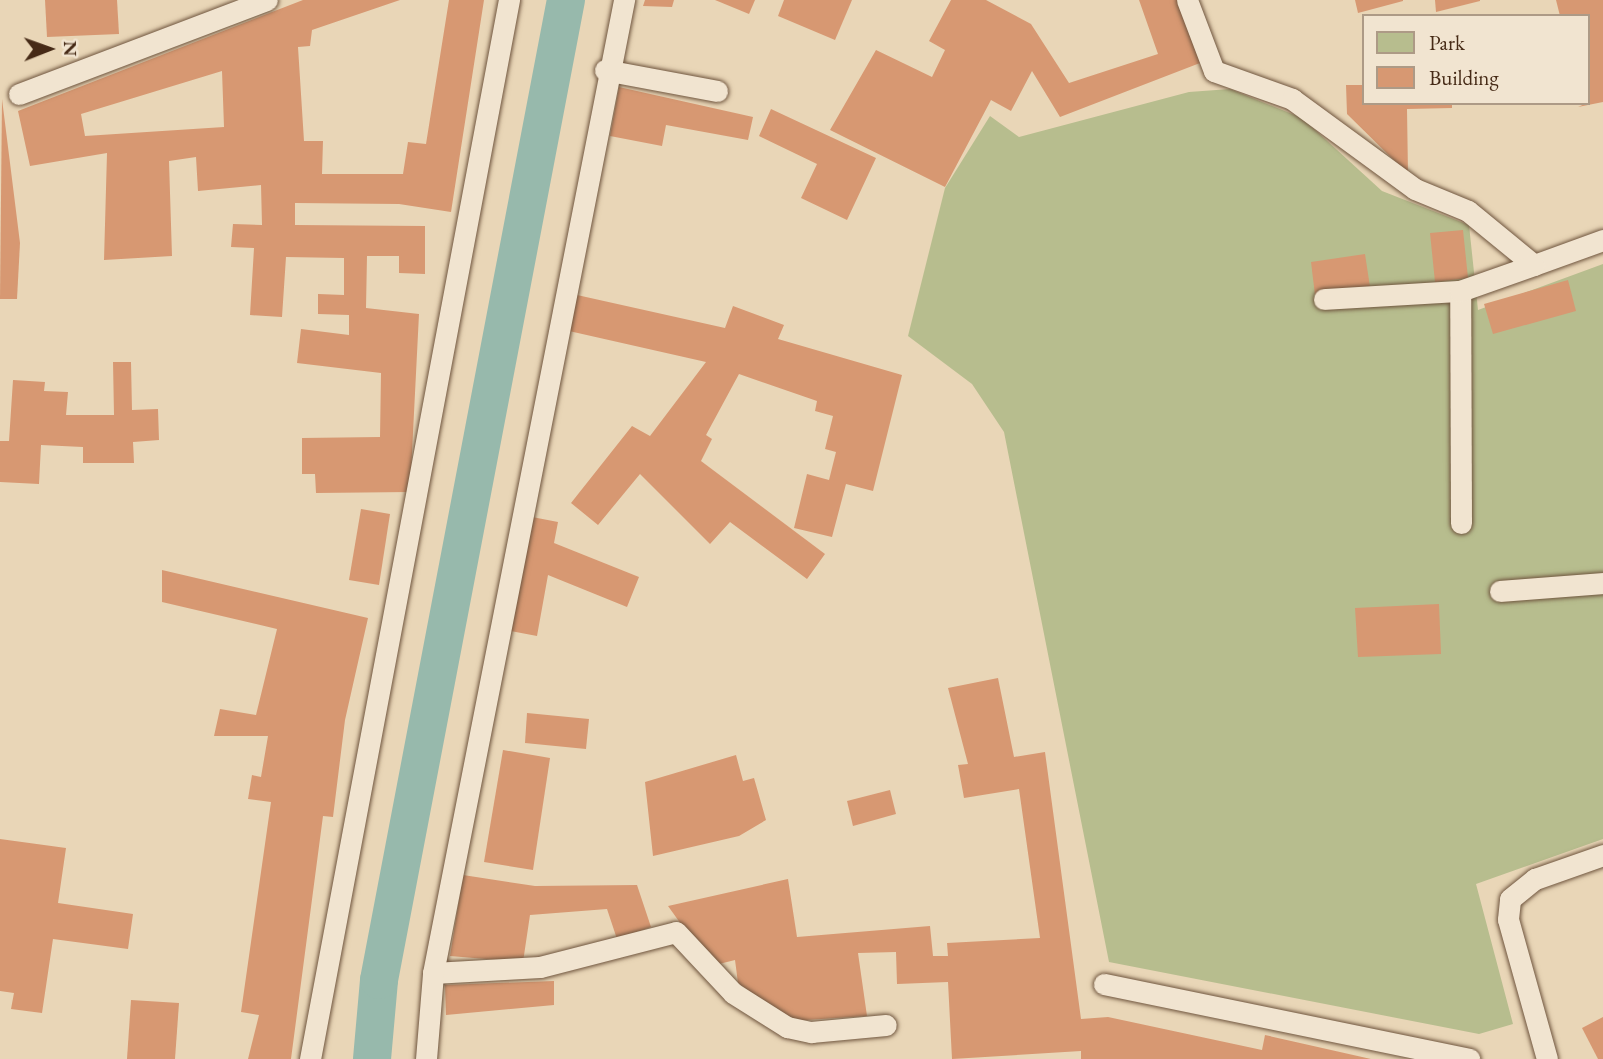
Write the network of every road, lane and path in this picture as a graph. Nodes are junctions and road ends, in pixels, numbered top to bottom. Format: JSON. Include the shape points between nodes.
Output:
{"nodes":[{"id":1,"x":267,"y":0,"type":"edge"},
{"id":2,"x":509,"y":0,"type":"edge"},
{"id":3,"x":624,"y":0,"type":"edge"},
{"id":4,"x":1187,"y":0,"type":"edge"},
{"id":5,"x":605,"y":71,"type":"junction"},
{"id":6,"x":717,"y":91,"type":"dead end"},
{"id":7,"x":19,"y":94,"type":"dead end"},
{"id":8,"x":1603,"y":240,"type":"edge"},
{"id":9,"x":1534,"y":265,"type":"junction"},
{"id":10,"x":1460,"y":291,"type":"junction"},
{"id":11,"x":1324,"y":299,"type":"dead end"},
{"id":12,"x":1461,"y":523,"type":"dead end"},
{"id":13,"x":1603,"y":583,"type":"edge"},
{"id":14,"x":1500,"y":591,"type":"dead end"},
{"id":15,"x":1603,"y":855,"type":"edge"},
{"id":16,"x":433,"y":973,"type":"junction"},
{"id":17,"x":1104,"y":985,"type":"dead end"},
{"id":18,"x":886,"y":1025,"type":"dead end"},
{"id":19,"x":310,"y":1059,"type":"edge"},
{"id":20,"x":426,"y":1059,"type":"edge"},
{"id":21,"x":1469,"y":1059,"type":"edge"},
{"id":22,"x":1547,"y":1059,"type":"edge"}],
"edges":[{"from":1,"to":7,"type":"lane"},
{"from":2,"to":19,"type":"lane"},
{"from":3,"to":5,"type":"lane"},
{"from":4,"to":9,"type":"lane","via":[[1214,71],[1292,99],[1415,189],[1468,211]]},
{"from":5,"to":6,"type":"lane"},
{"from":5,"to":16,"type":"lane"},
{"from":8,"to":9,"type":"lane"},
{"from":9,"to":10,"type":"lane"},
{"from":10,"to":11,"type":"lane"},
{"from":10,"to":12,"type":"lane"},
{"from":13,"to":14,"type":"lane"},
{"from":15,"to":22,"type":"lane","via":[[1535,879],[1510,899],[1508,919]]},
{"from":16,"to":18,"type":"lane","via":[[540,967],[676,932],[733,993],[786,1027],[811,1032]]},
{"from":16,"to":20,"type":"lane"},
{"from":17,"to":21,"type":"lane"}]}
